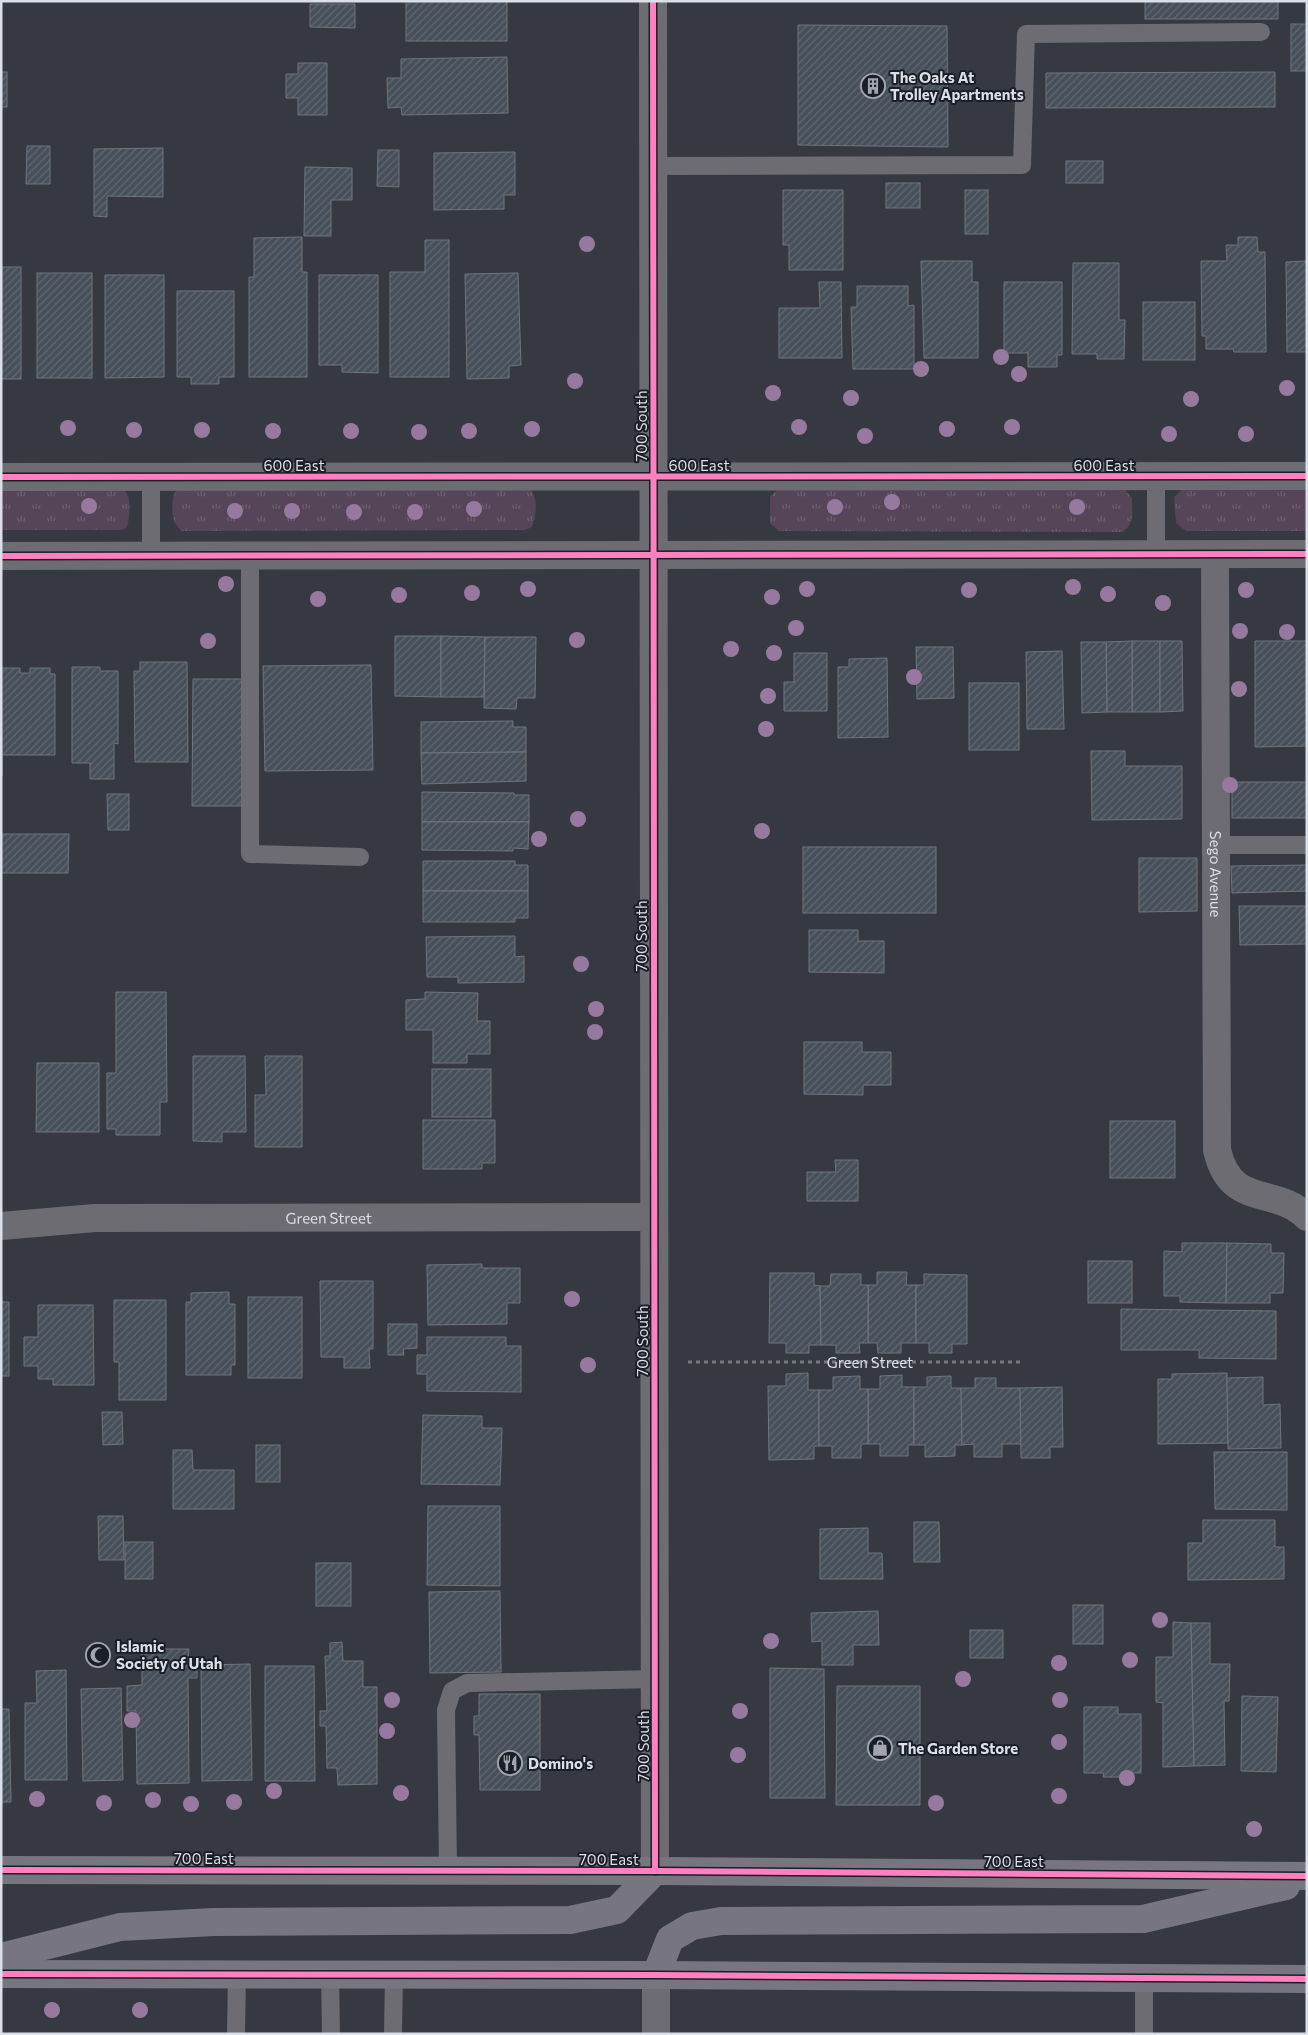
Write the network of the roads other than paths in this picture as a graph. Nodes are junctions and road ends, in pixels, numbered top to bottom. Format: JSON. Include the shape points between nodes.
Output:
{"nodes":[{"id":1,"x":652,"y":1,"type":"edge"},
{"id":2,"x":1261,"y":32,"type":"dead end"},
{"id":3,"x":652,"y":166,"type":"junction"},
{"id":4,"x":1307,"y":476,"type":"edge"},
{"id":5,"x":1,"y":477,"type":"edge"},
{"id":6,"x":151,"y":477,"type":"junction"},
{"id":7,"x":653,"y":478,"type":"junction"},
{"id":8,"x":1156,"y":478,"type":"junction"},
{"id":9,"x":1307,"y":554,"type":"edge"},
{"id":10,"x":1156,"y":555,"type":"junction"},
{"id":11,"x":1215,"y":555,"type":"junction"},
{"id":12,"x":1,"y":556,"type":"edge"},
{"id":13,"x":151,"y":556,"type":"junction"},
{"id":14,"x":250,"y":556,"type":"junction"},
{"id":15,"x":653,"y":556,"type":"junction"},
{"id":16,"x":1307,"y":844,"type":"edge"},
{"id":17,"x":1215,"y":845,"type":"junction"},
{"id":18,"x":360,"y":857,"type":"dead end"},
{"id":19,"x":654,"y":1216,"type":"junction"},
{"id":20,"x":1307,"y":1217,"type":"edge"},
{"id":21,"x":1,"y":1226,"type":"edge"},
{"id":22,"x":655,"y":1679,"type":"junction"},
{"id":23,"x":1,"y":1870,"type":"edge"},
{"id":24,"x":448,"y":1871,"type":"junction"},
{"id":25,"x":655,"y":1871,"type":"junction"},
{"id":26,"x":1307,"y":1876,"type":"edge"},
{"id":27,"x":1307,"y":1882,"type":"edge"},
{"id":28,"x":1,"y":1957,"type":"edge"},
{"id":29,"x":1,"y":1974,"type":"edge"},
{"id":30,"x":237,"y":1974,"type":"junction"},
{"id":31,"x":330,"y":1974,"type":"junction"},
{"id":32,"x":394,"y":1974,"type":"junction"},
{"id":33,"x":656,"y":1975,"type":"junction"},
{"id":34,"x":1144,"y":1978,"type":"junction"},
{"id":35,"x":1307,"y":1979,"type":"edge"},
{"id":36,"x":236,"y":2034,"type":"edge"},
{"id":37,"x":331,"y":2034,"type":"edge"},
{"id":38,"x":394,"y":2034,"type":"edge"},
{"id":39,"x":656,"y":2034,"type":"edge"},
{"id":40,"x":1144,"y":2034,"type":"edge"}],
"edges":[{"from":1,"to":3,"type":"street","name":"700 South"},
{"from":2,"to":3,"type":"lane","via":[[1026,34],[1022,165]]},
{"from":3,"to":7,"type":"street","name":"700 South"},
{"from":4,"to":8,"type":"street","name":"600 East"},
{"from":5,"to":6,"type":"street","name":"600 East"},
{"from":6,"to":7,"type":"street","name":"600 East"},
{"from":6,"to":13,"type":"lane"},
{"from":7,"to":8,"type":"street","name":"600 East"},
{"from":7,"to":15,"type":"street","name":"700 South"},
{"from":8,"to":10,"type":"lane"},
{"from":9,"to":11,"type":"street"},
{"from":10,"to":11,"type":"street"},
{"from":10,"to":15,"type":"street"},
{"from":11,"to":17,"type":"street","name":"Sego Avenue"},
{"from":12,"to":13,"type":"street"},
{"from":13,"to":14,"type":"street"},
{"from":14,"to":15,"type":"street"},
{"from":14,"to":18,"type":"lane","via":[[250,854]]},
{"from":15,"to":19,"type":"street","name":"700 South"},
{"from":16,"to":17,"type":"lane"},
{"from":17,"to":20,"type":"street","name":"Sego Avenue","via":[[1217,1150],[1221,1168],[1236,1186],[1286,1204]]},
{"from":19,"to":21,"type":"street","name":"Green Street","via":[[95,1218]]},
{"from":19,"to":22,"type":"street","name":"700 South"},
{"from":22,"to":24,"type":"lane","via":[[467,1683],[452,1691],[446,1710]]},
{"from":22,"to":25,"type":"street","name":"700 South"},
{"from":23,"to":24,"type":"main road","name":"700 East"},
{"from":24,"to":25,"type":"main road","name":"700 East"},
{"from":25,"to":26,"type":"main road","name":"700 East"},
{"from":25,"to":28,"type":"main road","via":[[617,1910],[570,1920],[213,1922],[120,1927]]},
{"from":27,"to":33,"type":"main road","via":[[1143,1919],[721,1921],[692,1926],[670,1938]]},
{"from":29,"to":30,"type":"main road"},
{"from":30,"to":31,"type":"main road"},
{"from":30,"to":36,"type":"lane"},
{"from":31,"to":32,"type":"main road"},
{"from":31,"to":37,"type":"lane"},
{"from":32,"to":33,"type":"main road"},
{"from":32,"to":38,"type":"lane"},
{"from":33,"to":34,"type":"main road"},
{"from":33,"to":39,"type":"street"},
{"from":34,"to":35,"type":"main road"},
{"from":34,"to":40,"type":"lane"}]}
